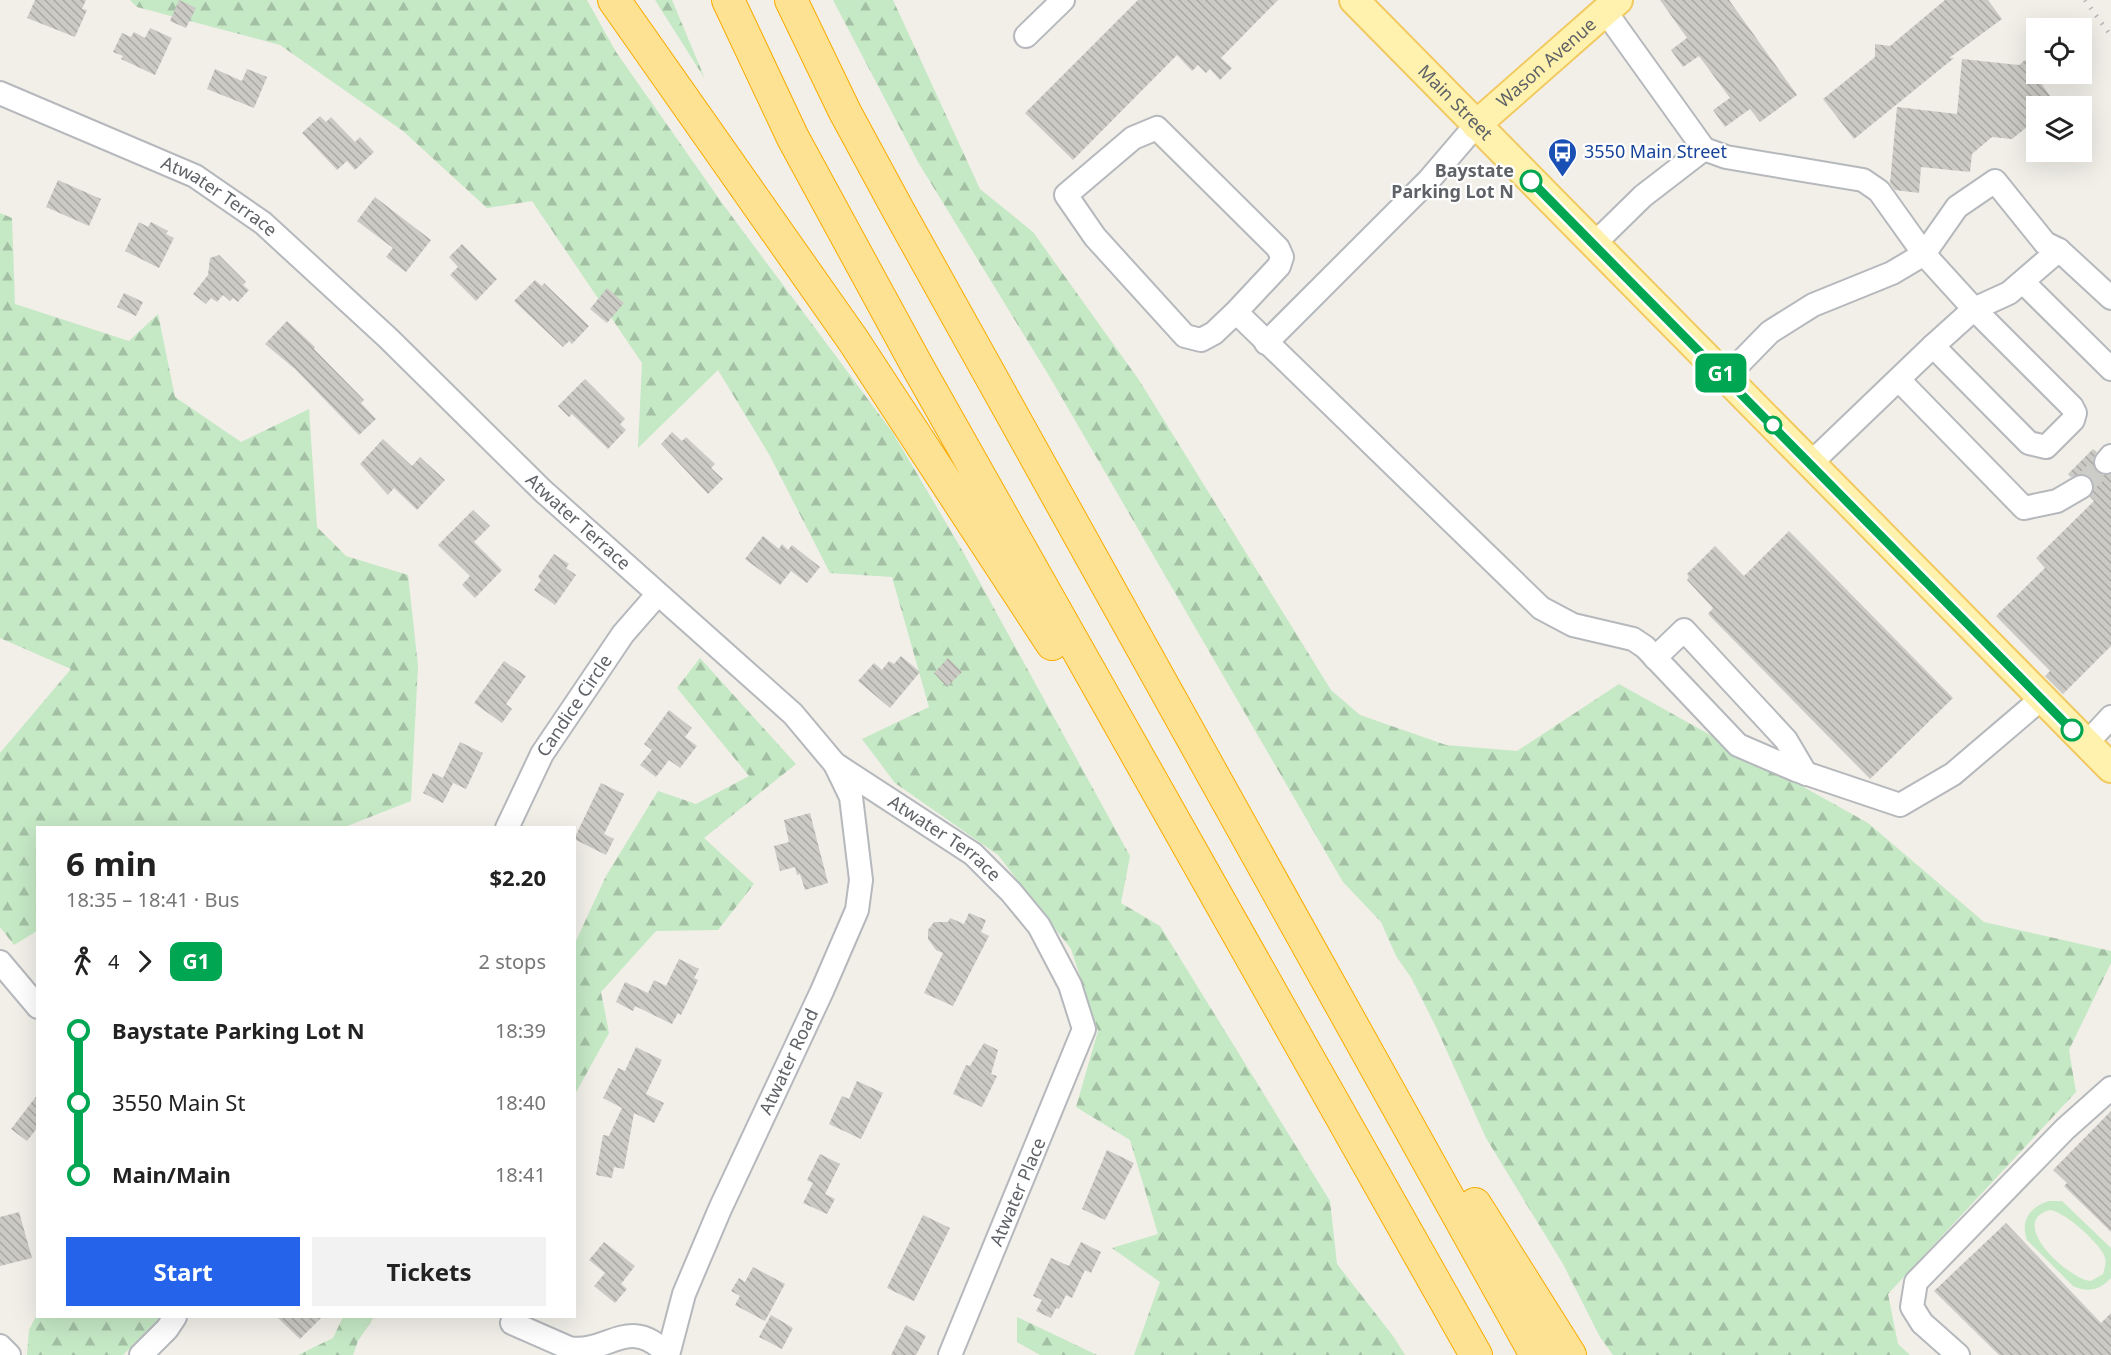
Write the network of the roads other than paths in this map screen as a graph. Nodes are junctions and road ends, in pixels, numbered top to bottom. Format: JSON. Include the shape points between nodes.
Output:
{"nodes":[{"id":1,"x":614,"y":0,"type":"edge"},
{"id":2,"x":728,"y":0,"type":"edge"},
{"id":3,"x":791,"y":0,"type":"edge"},
{"id":4,"x":1063,"y":0,"type":"edge"},
{"id":5,"x":1366,"y":4,"type":"edge"},
{"id":6,"x":1612,"y":6,"type":"edge"},
{"id":7,"x":1026,"y":36,"type":"dead end"},
{"id":8,"x":0,"y":93,"type":"edge"},
{"id":9,"x":1476,"y":125,"type":"junction"},
{"id":10,"x":1704,"y":149,"type":"junction"},
{"id":11,"x":1593,"y":245,"type":"junction"},
{"id":12,"x":2059,"y":250,"type":"junction"},
{"id":13,"x":1924,"y":254,"type":"junction"},
{"id":14,"x":2023,"y":282,"type":"junction"},
{"id":15,"x":2111,"y":298,"type":"edge"},
{"id":16,"x":1974,"y":309,"type":"junction"},
{"id":17,"x":1236,"y":312,"type":"junction"},
{"id":18,"x":1266,"y":343,"type":"junction"},
{"id":19,"x":1933,"y":346,"type":"junction"},
{"id":20,"x":2111,"y":369,"type":"edge"},
{"id":21,"x":1726,"y":377,"type":"junction"},
{"id":22,"x":1899,"y":380,"type":"junction"},
{"id":23,"x":1811,"y":463,"type":"junction"},
{"id":24,"x":2081,"y":487,"type":"tunnel mouth"},
{"id":25,"x":657,"y":595,"type":"junction"},
{"id":26,"x":1655,"y":658,"type":"junction"},
{"id":27,"x":2041,"y":699,"type":"junction"},
{"id":28,"x":2111,"y":717,"type":"edge"},
{"id":29,"x":2086,"y":744,"type":"junction"},
{"id":30,"x":835,"y":764,"type":"junction"},
{"id":31,"x":2111,"y":768,"type":"edge"},
{"id":32,"x":1806,"y":774,"type":"junction"},
{"id":33,"x":508,"y":826,"type":"edge"},
{"id":34,"x":1273,"y":880,"type":"junction"},
{"id":35,"x":1219,"y":901,"type":"junction"},
{"id":36,"x":1,"y":969,"type":"edge"},
{"id":37,"x":36,"y":1005,"type":"edge"},
{"id":38,"x":1084,"y":1029,"type":"joint"},
{"id":39,"x":2111,"y":1088,"type":"edge"},
{"id":40,"x":174,"y":1318,"type":"edge"},
{"id":41,"x":512,"y":1323,"type":"dead end"},
{"id":42,"x":0,"y":1346,"type":"edge"},
{"id":43,"x":9,"y":1355,"type":"edge"},
{"id":44,"x":141,"y":1355,"type":"edge"},
{"id":45,"x":668,"y":1355,"type":"edge"},
{"id":46,"x":950,"y":1355,"type":"edge"},
{"id":47,"x":1476,"y":1355,"type":"edge"},
{"id":48,"x":1536,"y":1355,"type":"edge"},
{"id":49,"x":1570,"y":1355,"type":"edge"},
{"id":50,"x":1958,"y":1355,"type":"edge"}],
"edges":[{"from":1,"to":35,"type":"highway","via":[[859,348]]},
{"from":2,"to":35,"type":"highway","via":[[777,106],[840,226]]},
{"from":3,"to":34,"type":"highway","via":[[867,153]]},
{"from":4,"to":7,"type":"street"},
{"from":5,"to":9,"type":"main road","name":"Main Street"},
{"from":6,"to":9,"type":"main road","name":"Wason Avenue"},
{"from":6,"to":10,"type":"street"},
{"from":8,"to":25,"type":"street","name":"Atwater Terrace","via":[[195,176],[263,223]]},
{"from":9,"to":11,"type":"main road","name":"Main Street"},
{"from":9,"to":18,"type":"street","via":[[1421,189]]},
{"from":10,"to":11,"type":"street","via":[[1643,196]]},
{"from":10,"to":13,"type":"street","via":[[1726,157],[1863,180],[1879,191]]},
{"from":11,"to":21,"type":"main road","name":"Main Street"},
{"from":12,"to":13,"type":"street","via":[[2045,243],[1995,181],[1957,207]]},
{"from":12,"to":14,"type":"street"},
{"from":12,"to":15,"type":"street"},
{"from":13,"to":16,"type":"street"},
{"from":13,"to":21,"type":"street","via":[[1892,273],[1813,305],[1770,332]]},
{"from":14,"to":16,"type":"street"},
{"from":14,"to":20,"type":"street"},
{"from":16,"to":19,"type":"street"},
{"from":16,"to":19,"type":"street","via":[[2072,407],[2073,420],[2046,447],[2029,443]]},
{"from":17,"to":17,"type":"street","via":[[1279,266],[1282,258],[1278,248],[1157,128],[1133,138],[1066,195],[1095,237],[1185,336],[1201,340]]},
{"from":17,"to":18,"type":"street"},
{"from":18,"to":26,"type":"street","via":[[1541,608],[1573,625],[1633,639]]},
{"from":19,"to":22,"type":"street"},
{"from":21,"to":23,"type":"main road","name":"Main Street"},
{"from":22,"to":23,"type":"street"},
{"from":22,"to":24,"type":"street","via":[[2024,508],[2057,501]]},
{"from":23,"to":27,"type":"main road","name":"Main Street"},
{"from":25,"to":30,"type":"street","name":"Atwater Terrace","via":[[793,714]]},
{"from":25,"to":33,"type":"street","name":"Candice Circle","via":[[623,634],[542,754]]},
{"from":26,"to":32,"type":"street","via":[[1738,745]]},
{"from":26,"to":32,"type":"street","via":[[1684,630],[1786,740]]},
{"from":27,"to":29,"type":"main road","name":"Main Street"},
{"from":27,"to":32,"type":"street","via":[[1953,774],[1900,805]]},
{"from":28,"to":29,"type":"street"},
{"from":29,"to":31,"type":"main road","name":"Main Street"},
{"from":30,"to":38,"type":"street","name":"Atwater Terrace","via":[[973,854],[1011,892],[1039,926],[1071,985]]},
{"from":30,"to":45,"type":"street","name":"Atwater Road","via":[[851,797],[861,880],[857,910],[720,1209],[684,1294]]},
{"from":34,"to":48,"type":"highway"},
{"from":34,"to":49,"type":"highway"},
{"from":35,"to":47,"type":"highway"},
{"from":36,"to":37,"type":"street"},
{"from":38,"to":46,"type":"street","name":"Atwater Place"},
{"from":39,"to":50,"type":"street","via":[[2065,1128],[1916,1282],[1912,1306],[1922,1323]]},
{"from":40,"to":44,"type":"street"},
{"from":41,"to":45,"type":"street","via":[[578,1350],[630,1336],[651,1340]]},
{"from":42,"to":43,"type":"street"}]}
